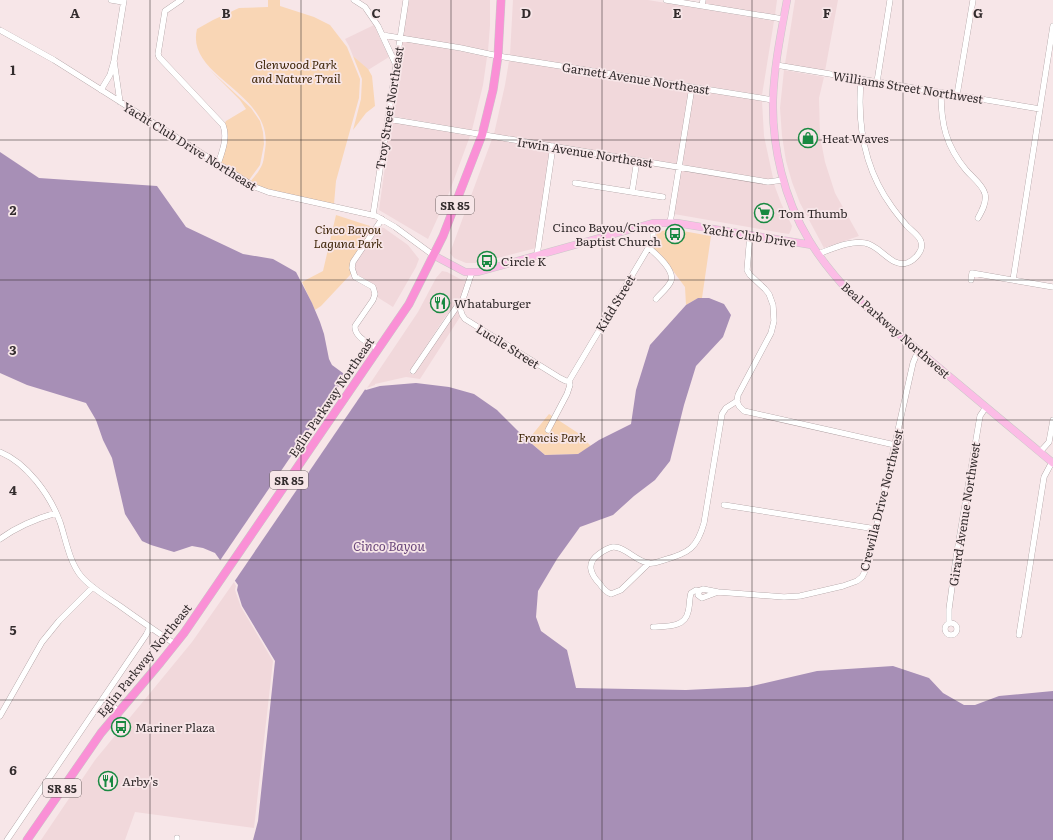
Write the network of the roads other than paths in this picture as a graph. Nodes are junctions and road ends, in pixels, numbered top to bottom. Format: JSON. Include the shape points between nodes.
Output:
{"nodes":[{"id":1,"x":111,"y":0,"type":"edge"},
{"id":2,"x":181,"y":0,"type":"edge"},
{"id":3,"x":354,"y":0,"type":"edge"},
{"id":4,"x":406,"y":0,"type":"edge"},
{"id":5,"x":501,"y":0,"type":"edge"},
{"id":6,"x":666,"y":0,"type":"edge"},
{"id":7,"x":787,"y":0,"type":"edge"},
{"id":8,"x":890,"y":0,"type":"edge"},
{"id":9,"x":973,"y":0,"type":"edge"},
{"id":10,"x":123,"y":1,"type":"edge"},
{"id":11,"x":703,"y":3,"type":"edge"},
{"id":12,"x":783,"y":19,"type":"junction"},
{"id":13,"x":1053,"y":26,"type":"edge"},
{"id":14,"x":0,"y":30,"type":"edge"},
{"id":15,"x":382,"y":35,"type":"junction"},
{"id":16,"x":400,"y":38,"type":"junction"},
{"id":17,"x":1052,"y":46,"type":"edge"},
{"id":18,"x":498,"y":56,"type":"junction"},
{"id":19,"x":114,"y":62,"type":"junction"},
{"id":20,"x":776,"y":65,"type":"junction"},
{"id":21,"x":396,"y":66,"type":"junction"},
{"id":22,"x":861,"y":80,"type":"junction"},
{"id":23,"x":877,"y":82,"type":"junction"},
{"id":24,"x":692,"y":86,"type":"junction"},
{"id":25,"x":101,"y":90,"type":"junction"},
{"id":26,"x":941,"y":93,"type":"junction"},
{"id":27,"x":957,"y":96,"type":"junction"},
{"id":28,"x":773,"y":100,"type":"junction"},
{"id":29,"x":120,"y":102,"type":"junction"},
{"id":30,"x":1040,"y":109,"type":"junction"},
{"id":31,"x":388,"y":119,"type":"junction"},
{"id":32,"x":482,"y":135,"type":"junction"},
{"id":33,"x":553,"y":146,"type":"junction"},
{"id":34,"x":637,"y":160,"type":"junction"},
{"id":35,"x":218,"y":164,"type":"junction"},
{"id":36,"x":679,"y":167,"type":"junction"},
{"id":37,"x":783,"y":180,"type":"junction"},
{"id":38,"x":575,"y":183,"type":"dead end"},
{"id":39,"x":632,"y":192,"type":"junction"},
{"id":40,"x":663,"y":197,"type":"dead end"},
{"id":41,"x":373,"y":216,"type":"junction"},
{"id":42,"x":978,"y":218,"type":"dead end"},
{"id":43,"x":382,"y":219,"type":"junction"},
{"id":44,"x":670,"y":222,"type":"junction"},
{"id":45,"x":653,"y":223,"type":"junction"},
{"id":46,"x":750,"y":235,"type":"junction"},
{"id":47,"x":812,"y":245,"type":"junction"},
{"id":48,"x":651,"y":250,"type":"junction"},
{"id":49,"x":818,"y":254,"type":"junction"},
{"id":50,"x":433,"y":255,"type":"junction"},
{"id":51,"x":537,"y":255,"type":"junction"},
{"id":52,"x":472,"y":272,"type":"junction"},
{"id":53,"x":971,"y":280,"type":"dead end"},
{"id":54,"x":1013,"y":280,"type":"junction"},
{"id":55,"x":1053,"y":287,"type":"edge"},
{"id":56,"x":656,"y":299,"type":"dead end"},
{"id":57,"x":462,"y":302,"type":"junction"},
{"id":58,"x":378,"y":349,"type":"junction"},
{"id":59,"x":918,"y":351,"type":"junction"},
{"id":60,"x":413,"y":371,"type":"dead end"},
{"id":61,"x":568,"y":381,"type":"junction"},
{"id":62,"x":737,"y":401,"type":"junction"},
{"id":63,"x":986,"y":408,"type":"junction"},
{"id":64,"x":1053,"y":420,"type":"edge"},
{"id":65,"x":548,"y":430,"type":"dead end"},
{"id":66,"x":895,"y":445,"type":"junction"},
{"id":67,"x":0,"y":452,"type":"edge"},
{"id":68,"x":1040,"y":452,"type":"junction"},
{"id":69,"x":1053,"y":462,"type":"edge"},
{"id":70,"x":724,"y":505,"type":"dead end"},
{"id":71,"x":56,"y":513,"type":"junction"},
{"id":72,"x":876,"y":529,"type":"junction"},
{"id":73,"x":0,"y":539,"type":"edge"},
{"id":74,"x":649,"y":563,"type":"junction"},
{"id":75,"x":93,"y":587,"type":"junction"},
{"id":76,"x":949,"y":623,"type":"dead end"},
{"id":77,"x":150,"y":627,"type":"junction"},
{"id":78,"x":653,"y":627,"type":"dead end"},
{"id":79,"x":1019,"y":635,"type":"dead end"},
{"id":80,"x":175,"y":644,"type":"junction"},
{"id":81,"x":104,"y":698,"type":"junction"},
{"id":82,"x":118,"y":712,"type":"junction"},
{"id":83,"x":0,"y":716,"type":"edge"},
{"id":84,"x":7,"y":840,"type":"edge"},
{"id":85,"x":27,"y":840,"type":"edge"}],
"edges":[{"from":1,"to":10,"type":"street"},
{"from":2,"to":35,"type":"street","via":[[164,11],[158,54],[223,125],[225,139]]},
{"from":3,"to":15,"type":"street","via":[[365,8]]},
{"from":4,"to":16,"type":"street","name":"Troy Street Northeast"},
{"from":5,"to":18,"type":"highway","name":"Eglin Parkway Northeast","number":"SR 85"},
{"from":6,"to":11,"type":"street"},
{"from":7,"to":12,"type":"main road","name":"Beal Parkway Northwest"},
{"from":8,"to":23,"type":"street"},
{"from":9,"to":27,"type":"street"},
{"from":10,"to":19,"type":"street"},
{"from":11,"to":12,"type":"street"},
{"from":12,"to":20,"type":"main road","name":"Beal Parkway Northwest"},
{"from":13,"to":17,"type":"street"},
{"from":14,"to":25,"type":"street","name":"Yacht Club Drive Northeast","via":[[41,52]]},
{"from":15,"to":16,"type":"street","name":"Garnett Avenue Northeast"},
{"from":15,"to":21,"type":"street"},
{"from":16,"to":18,"type":"street","name":"Garnett Avenue Northeast"},
{"from":16,"to":21,"type":"street","name":"Troy Street Northeast"},
{"from":17,"to":30,"type":"street"},
{"from":18,"to":24,"type":"street","name":"Garnett Avenue Northeast"},
{"from":18,"to":32,"type":"highway","name":"Eglin Parkway Northeast","number":"SR 85"},
{"from":19,"to":25,"type":"street"},
{"from":19,"to":29,"type":"street"},
{"from":20,"to":22,"type":"street","name":"Williams Street Northwest"},
{"from":20,"to":28,"type":"main road","name":"Beal Parkway Northwest"},
{"from":21,"to":31,"type":"street","name":"Troy Street Northeast"},
{"from":22,"to":23,"type":"street","name":"Williams Street Northwest"},
{"from":22,"to":49,"type":"street","via":[[861,123],[868,160],[885,196],[906,226],[919,238],[921,248],[913,260],[903,264],[895,262],[865,242],[847,244]]},
{"from":23,"to":26,"type":"street","name":"Williams Street Northwest"},
{"from":24,"to":28,"type":"street","name":"Garnett Avenue Northeast"},
{"from":24,"to":36,"type":"street"},
{"from":25,"to":29,"type":"street","name":"Yacht Club Drive Northeast"},
{"from":26,"to":27,"type":"street","name":"Williams Street Northwest"},
{"from":26,"to":42,"type":"street","via":[[942,118],[949,144],[982,188],[985,196]]},
{"from":27,"to":30,"type":"street","name":"Williams Street Northwest"},
{"from":28,"to":37,"type":"main road","name":"Beal Parkway Northwest","via":[[775,141]]},
{"from":29,"to":35,"type":"street","name":"Yacht Club Drive Northeast"},
{"from":30,"to":54,"type":"street"},
{"from":31,"to":32,"type":"street","name":"Irwin Avenue Northeast"},
{"from":31,"to":41,"type":"street","name":"Troy Street Northeast"},
{"from":32,"to":33,"type":"street","name":"Irwin Avenue Northeast"},
{"from":32,"to":50,"type":"highway","name":"Eglin Parkway Northeast","number":"SR 85","via":[[460,195]]},
{"from":33,"to":34,"type":"street","name":"Irwin Avenue Northeast"},
{"from":33,"to":51,"type":"street"},
{"from":34,"to":36,"type":"street","name":"Irwin Avenue Northeast"},
{"from":34,"to":39,"type":"street"},
{"from":35,"to":41,"type":"street","name":"Yacht Club Drive Northeast","via":[[251,185],[268,192]]},
{"from":36,"to":37,"type":"street","name":"Irwin Avenue Northeast","via":[[768,182]]},
{"from":36,"to":44,"type":"street"},
{"from":37,"to":47,"type":"main road","name":"Beal Parkway Northwest","via":[[794,210]]},
{"from":38,"to":39,"type":"street"},
{"from":39,"to":40,"type":"street"},
{"from":41,"to":43,"type":"street","name":"Yacht Club Drive Northeast"},
{"from":43,"to":50,"type":"street","name":"Yacht Club Drive Northeast"},
{"from":43,"to":58,"type":"street","via":[[353,262],[352,268],[355,277],[373,287],[375,294],[354,330],[357,335]]},
{"from":44,"to":45,"type":"main road","name":"Yacht Club Drive"},
{"from":44,"to":46,"type":"main road","name":"Yacht Club Drive"},
{"from":45,"to":48,"type":"street","name":"Kidd Street"},
{"from":45,"to":51,"type":"main road","name":"Yacht Club Drive"},
{"from":46,"to":47,"type":"main road","name":"Yacht Club Drive"},
{"from":46,"to":62,"type":"street","via":[[748,270],[769,294],[774,321],[771,333]]},
{"from":47,"to":49,"type":"main road","name":"Beal Parkway Northwest"},
{"from":48,"to":56,"type":"street","via":[[671,275],[668,285]]},
{"from":48,"to":61,"type":"street","name":"Kidd Street"},
{"from":49,"to":59,"type":"main road","name":"Beal Parkway Northwest","via":[[852,295]]},
{"from":50,"to":52,"type":"main road","name":"Yacht Club Drive","via":[[465,272]]},
{"from":50,"to":58,"type":"highway","name":"Eglin Parkway Northeast","number":"SR 85","via":[[409,304]]},
{"from":51,"to":52,"type":"main road","name":"Yacht Club Drive"},
{"from":52,"to":57,"type":"street"},
{"from":53,"to":54,"type":"street","via":[[972,274]]},
{"from":54,"to":55,"type":"street"},
{"from":57,"to":60,"type":"street","via":[[447,318]]},
{"from":57,"to":61,"type":"street","name":"Lucile Street","via":[[461,314],[465,319]]},
{"from":58,"to":80,"type":"highway","name":"Eglin Parkway Northeast","number":"SR 85"},
{"from":59,"to":63,"type":"main road","name":"Beal Parkway Northwest"},
{"from":59,"to":66,"type":"street","name":"Crewilla Drive Northwest","via":[[913,363]]},
{"from":61,"to":65,"type":"street","name":"Kidd Street","via":[[569,390]]},
{"from":62,"to":66,"type":"street","via":[[744,411]]},
{"from":62,"to":74,"type":"street","via":[[722,414],[700,538],[687,552]]},
{"from":63,"to":68,"type":"main road","name":"Beal Parkway Northwest"},
{"from":63,"to":76,"type":"street","name":"Girard Avenue Northwest","via":[[980,416],[955,566]]},
{"from":64,"to":68,"type":"street","via":[[1049,442]]},
{"from":66,"to":72,"type":"street","name":"Crewilla Drive Northwest"},
{"from":67,"to":71,"type":"street","via":[[25,469],[48,497]]},
{"from":68,"to":69,"type":"main road","name":"Beal Parkway Northwest"},
{"from":69,"to":79,"type":"street","via":[[1044,478]]},
{"from":70,"to":72,"type":"street"},
{"from":71,"to":73,"type":"street","via":[[27,522]]},
{"from":71,"to":75,"type":"street","via":[[76,569]]},
{"from":72,"to":78,"type":"street","name":"Crewilla Drive Northwest","via":[[866,569],[862,577],[853,584],[784,597],[696,590],[691,593],[687,617],[670,626]]},
{"from":74,"to":74,"type":"street","via":[[614,547],[596,556],[590,568],[596,581],[611,594],[621,590]]},
{"from":75,"to":77,"type":"street"},
{"from":75,"to":83,"type":"street","via":[[42,642]]},
{"from":77,"to":80,"type":"street"},
{"from":77,"to":81,"type":"street"},
{"from":80,"to":82,"type":"highway","name":"Eglin Parkway Northeast","number":"SR 85"},
{"from":81,"to":82,"type":"street"},
{"from":81,"to":84,"type":"street"},
{"from":82,"to":85,"type":"highway","name":"Eglin Parkway Northeast","number":"SR 85","via":[[89,749]]}]}
